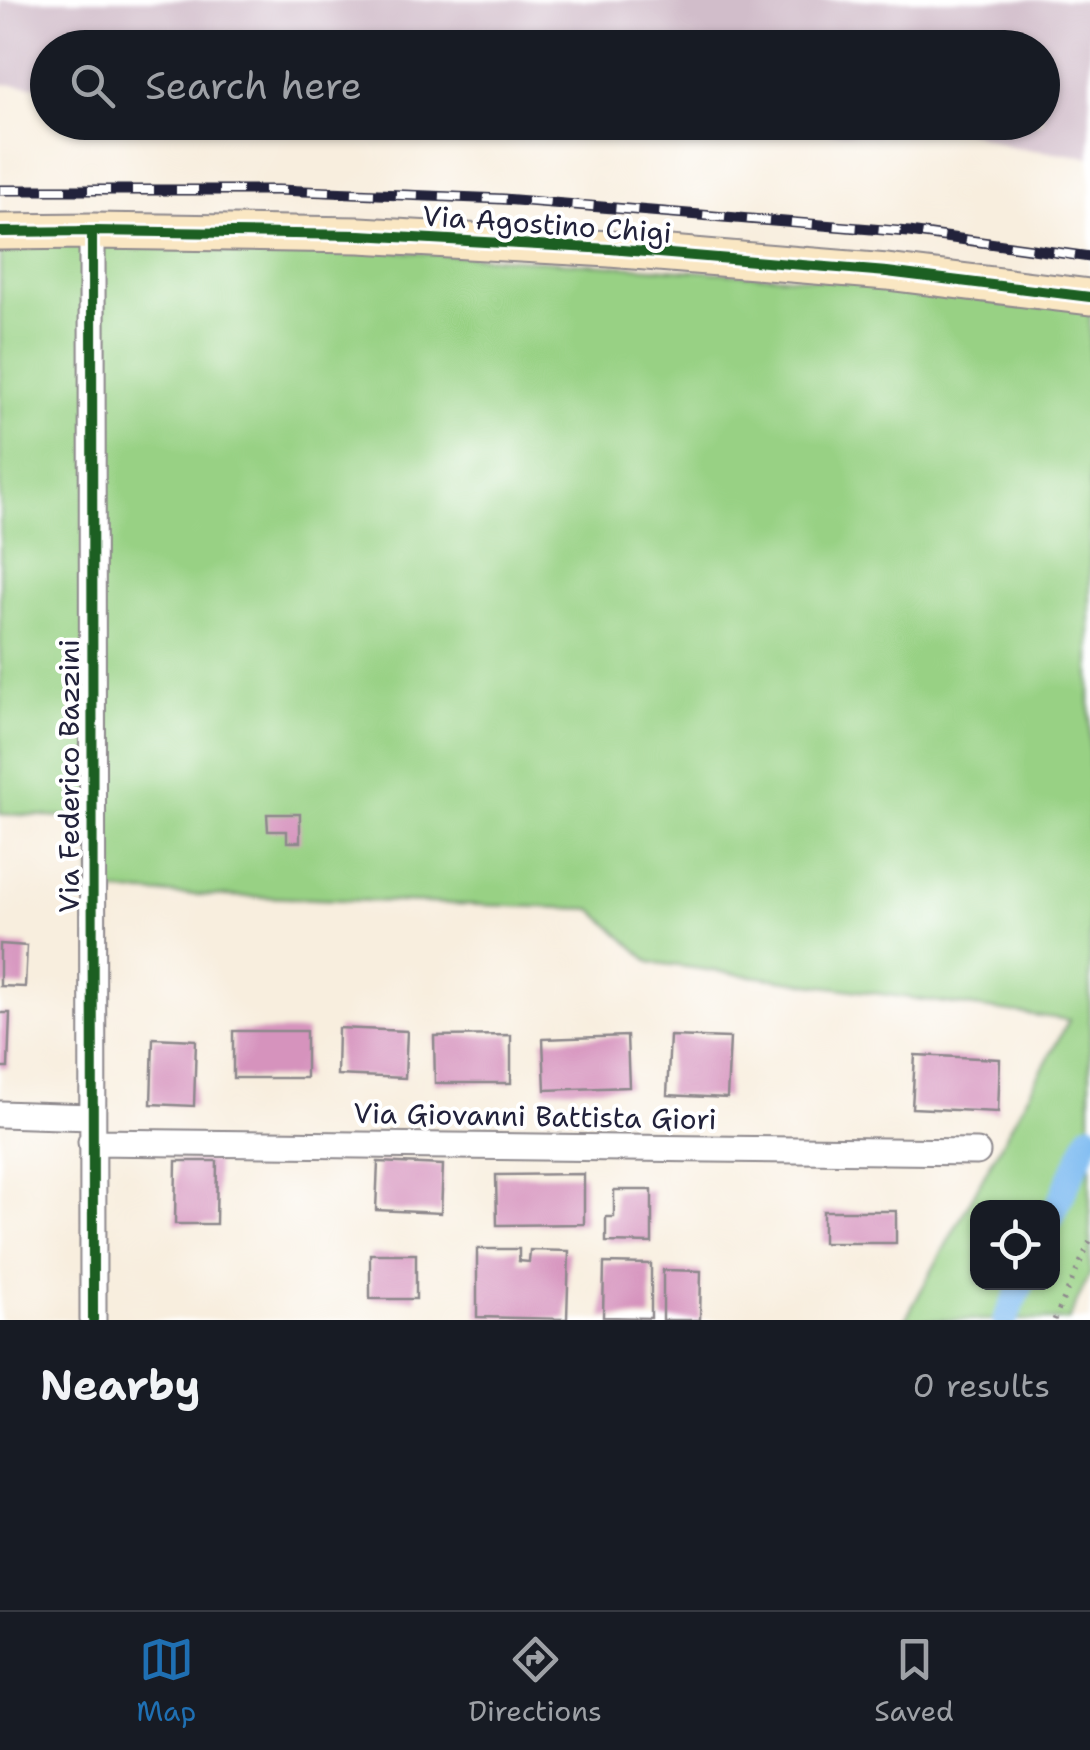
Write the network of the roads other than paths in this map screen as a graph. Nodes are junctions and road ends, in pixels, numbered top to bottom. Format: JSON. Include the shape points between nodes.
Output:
{"nodes":[{"id":1,"x":92,"y":231,"type":"junction"},
{"id":2,"x":0,"y":232,"type":"edge"},
{"id":3,"x":1090,"y":296,"type":"edge"},
{"id":4,"x":0,"y":1114,"type":"edge"},
{"id":5,"x":92,"y":1129,"type":"junction"},
{"id":6,"x":977,"y":1152,"type":"dead end"},
{"id":7,"x":93,"y":1320,"type":"edge"}],
"edges":[{"from":1,"to":2,"type":"street","name":"Via Agostino Chigi"},
{"from":1,"to":3,"type":"street","name":"Via Agostino Chigi","via":[[360,235],[610,249]]},
{"from":1,"to":5,"type":"street","name":"Via Federico Bazzini"},
{"from":4,"to":5,"type":"street","name":"Via Giovanni Battista Giori"},
{"from":5,"to":6,"type":"street","name":"Via Giovanni Battista Giori"},
{"from":5,"to":7,"type":"street","name":"Via Federico Bazzini"}]}
